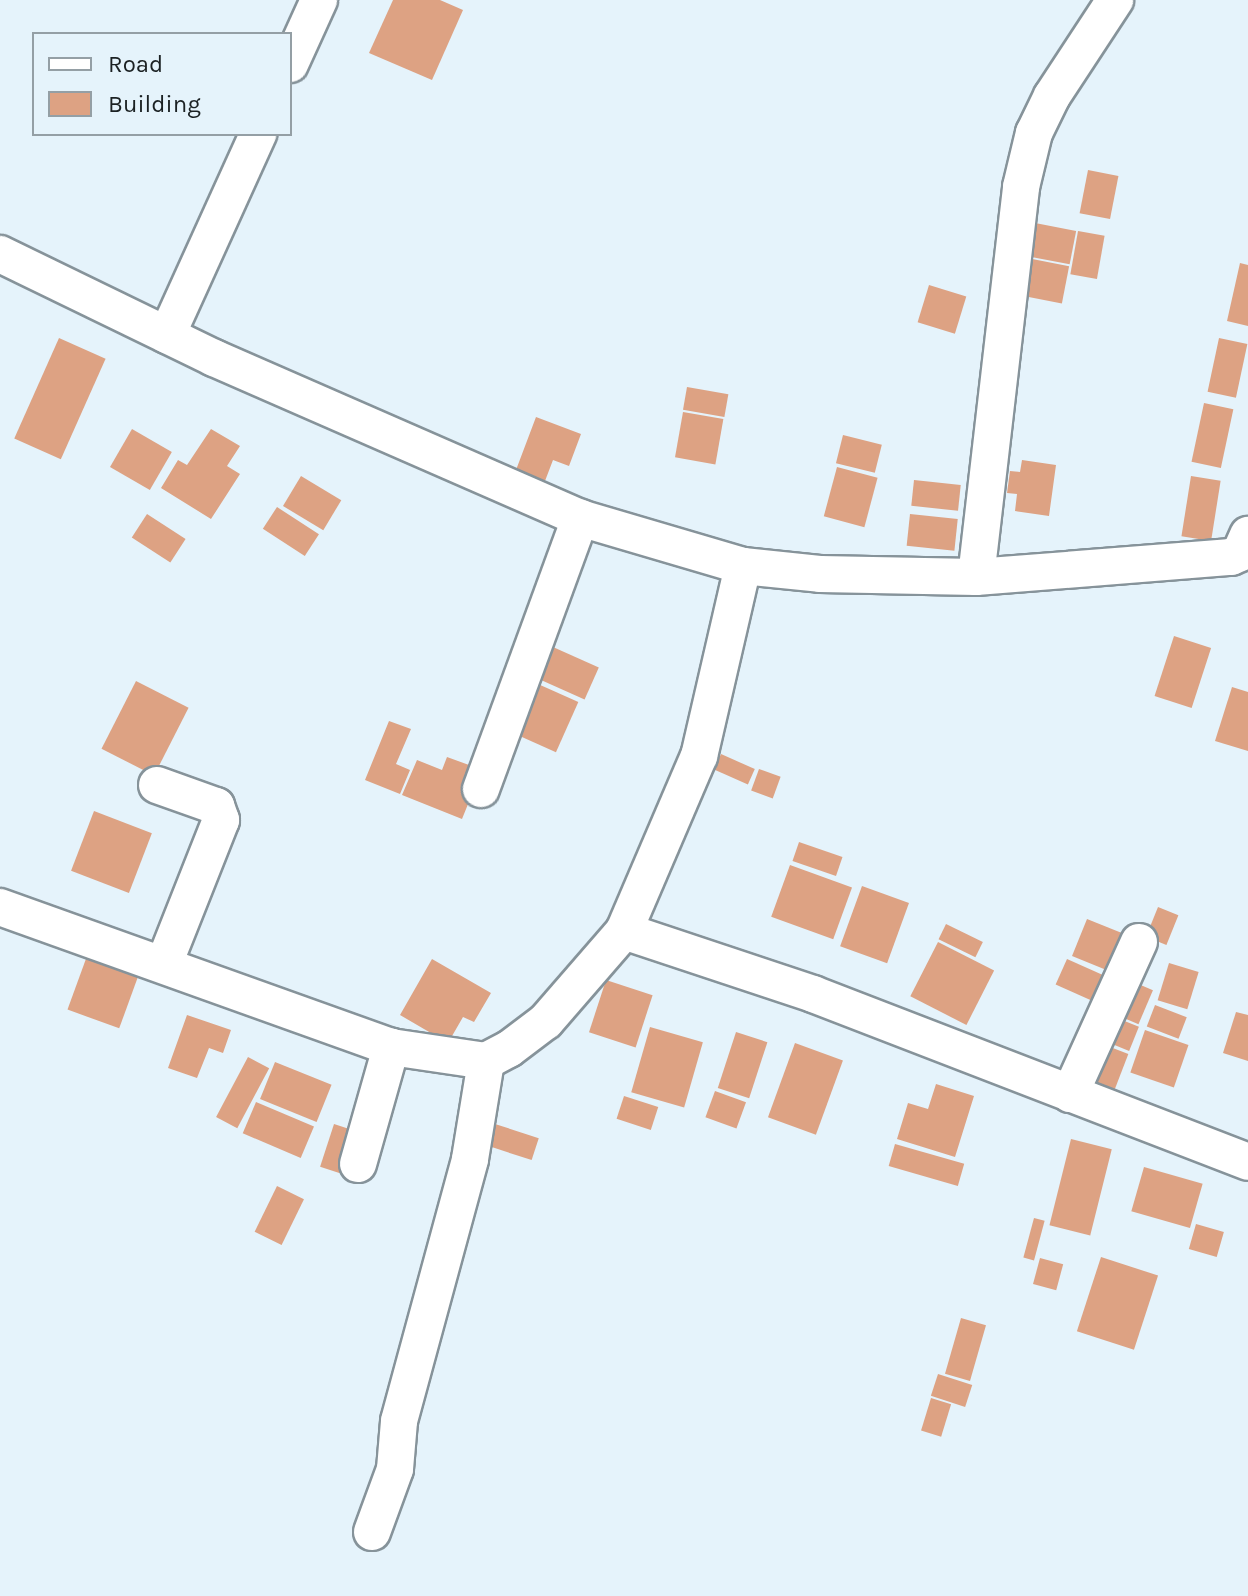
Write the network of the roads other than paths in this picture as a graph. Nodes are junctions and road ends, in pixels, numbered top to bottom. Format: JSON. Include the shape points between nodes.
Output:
{"nodes":[{"id":1,"x":319,"y":0,"type":"edge"},
{"id":2,"x":1115,"y":0,"type":"edge"},
{"id":3,"x":292,"y":60,"type":"edge"},
{"id":4,"x":257,"y":136,"type":"edge"},
{"id":5,"x":0,"y":254,"type":"edge"},
{"id":6,"x":167,"y":335,"type":"junction"},
{"id":7,"x":580,"y":518,"type":"junction"},
{"id":8,"x":1245,"y":547,"type":"edge"},
{"id":9,"x":743,"y":566,"type":"junction"},
{"id":10,"x":976,"y":577,"type":"junction"},
{"id":11,"x":157,"y":785,"type":"dead end"},
{"id":12,"x":481,"y":789,"type":"dead end"},
{"id":13,"x":0,"y":907,"type":"edge"},
{"id":14,"x":624,"y":931,"type":"junction"},
{"id":15,"x":1139,"y":942,"type":"dead end"},
{"id":16,"x":164,"y":964,"type":"junction"},
{"id":17,"x":391,"y":1047,"type":"junction"},
{"id":18,"x":486,"y":1061,"type":"junction"},
{"id":19,"x":1070,"y":1094,"type":"junction"},
{"id":20,"x":1248,"y":1162,"type":"edge"},
{"id":21,"x":358,"y":1164,"type":"dead end"},
{"id":22,"x":372,"y":1532,"type":"dead end"}],
"edges":[{"from":1,"to":3,"type":"street"},
{"from":2,"to":10,"type":"street","via":[[1034,133],[1021,187]]},
{"from":4,"to":6,"type":"street"},
{"from":5,"to":6,"type":"street"},
{"from":6,"to":7,"type":"street"},
{"from":7,"to":9,"type":"street"},
{"from":7,"to":12,"type":"street"},
{"from":8,"to":10,"type":"street"},
{"from":9,"to":10,"type":"street","via":[[820,574]]},
{"from":9,"to":14,"type":"street","via":[[699,756]]},
{"from":11,"to":16,"type":"street","via":[[216,806],[221,820]]},
{"from":13,"to":16,"type":"street"},
{"from":14,"to":18,"type":"street","via":[[546,1021]]},
{"from":14,"to":19,"type":"street","via":[[813,994]]},
{"from":15,"to":19,"type":"street"},
{"from":16,"to":17,"type":"street"},
{"from":17,"to":18,"type":"street"},
{"from":17,"to":21,"type":"street"},
{"from":18,"to":22,"type":"street","via":[[470,1159],[399,1421],[395,1469]]},
{"from":19,"to":20,"type":"street"}]}
